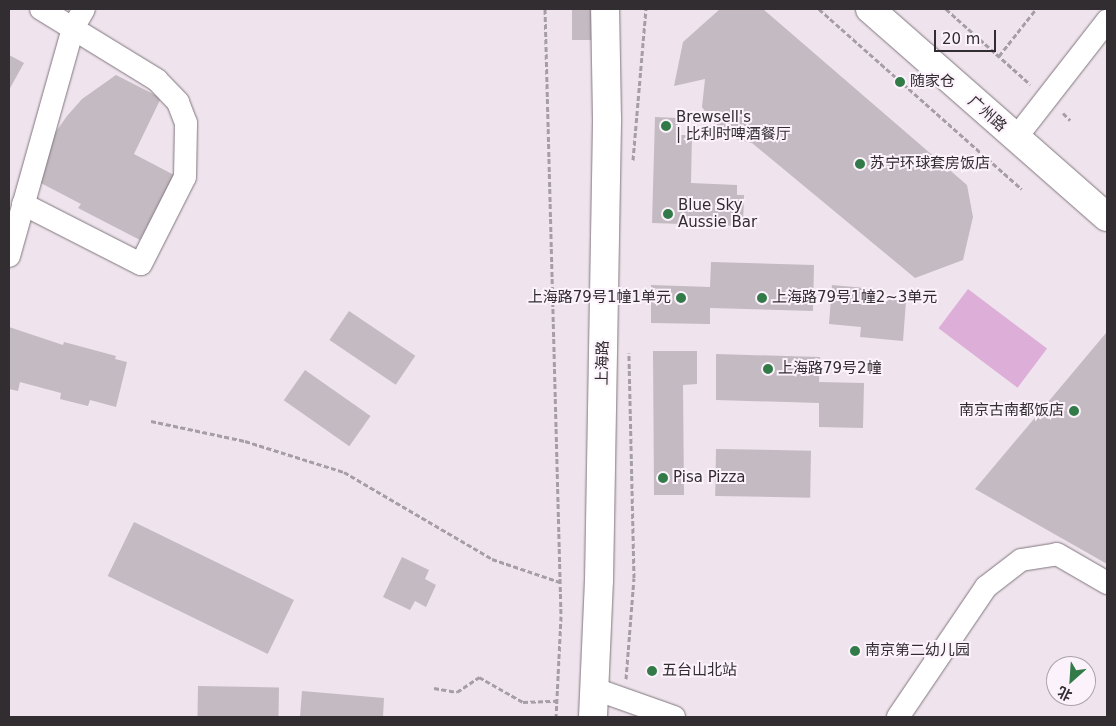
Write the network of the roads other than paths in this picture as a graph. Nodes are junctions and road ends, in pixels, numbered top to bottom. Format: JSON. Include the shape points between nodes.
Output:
{"nodes":[{"id":1,"x":41,"y":9,"type":"edge"},
{"id":2,"x":84,"y":9,"type":"edge"},
{"id":3,"x":606,"y":9,"type":"edge"},
{"id":4,"x":870,"y":9,"type":"edge"},
{"id":5,"x":1107,"y":21,"type":"edge"},
{"id":6,"x":73,"y":28,"type":"junction"},
{"id":7,"x":1015,"y":139,"type":"junction"},
{"id":8,"x":23,"y":204,"type":"junction"},
{"id":9,"x":1107,"y":217,"type":"edge"},
{"id":10,"x":9,"y":256,"type":"edge"},
{"id":11,"x":1107,"y":583,"type":"edge"},
{"id":12,"x":595,"y":689,"type":"junction"},
{"id":13,"x":593,"y":717,"type":"edge"},
{"id":14,"x":674,"y":717,"type":"edge"},
{"id":15,"x":898,"y":717,"type":"edge"}],
"edges":[{"from":1,"to":6,"type":"street"},
{"from":2,"to":6,"type":"street"},
{"from":3,"to":12,"type":"main road","name":"上海路","via":[[607,129]]},
{"from":4,"to":7,"type":"main road","name":"广州路"},
{"from":5,"to":7,"type":"street"},
{"from":6,"to":8,"type":"street"},
{"from":6,"to":8,"type":"street","via":[[157,80],[178,102],[186,123],[185,177],[140,264]]},
{"from":7,"to":9,"type":"main road","name":"广州路"},
{"from":8,"to":10,"type":"street"},
{"from":11,"to":15,"type":"street","via":[[1057,554],[1021,560],[986,587]]},
{"from":12,"to":13,"type":"main road","name":"上海路"},
{"from":12,"to":14,"type":"street"}]}
